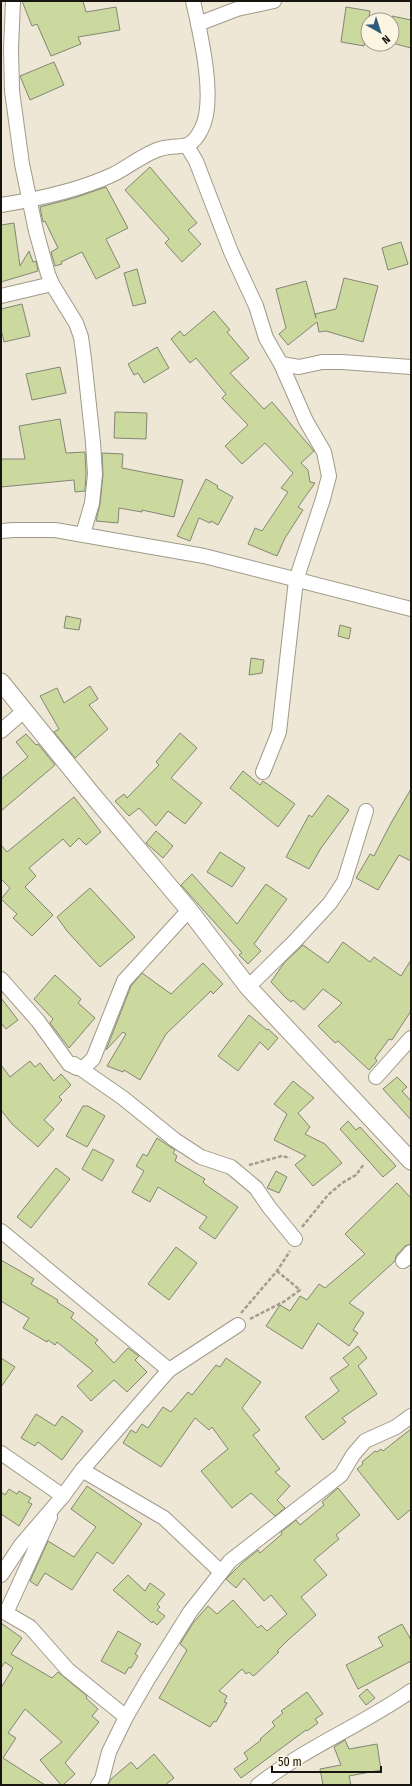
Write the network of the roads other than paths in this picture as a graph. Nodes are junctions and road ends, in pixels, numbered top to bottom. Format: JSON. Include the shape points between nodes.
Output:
{"nodes":[{"id":1,"x":13,"y":1,"type":"edge"},
{"id":2,"x":193,"y":1,"type":"edge"},
{"id":3,"x":274,"y":1,"type":"edge"},
{"id":4,"x":198,"y":24,"type":"junction"},
{"id":5,"x":187,"y":146,"type":"junction"},
{"id":6,"x":29,"y":200,"type":"junction"},
{"id":7,"x":1,"y":206,"type":"edge"},
{"id":8,"x":52,"y":284,"type":"junction"},
{"id":9,"x":1,"y":296,"type":"edge"},
{"id":10,"x":281,"y":364,"type":"junction"},
{"id":11,"x":411,"y":367,"type":"edge"},
{"id":12,"x":1,"y":532,"type":"edge"},
{"id":13,"x":83,"y":534,"type":"junction"},
{"id":14,"x":296,"y":580,"type":"junction"},
{"id":15,"x":411,"y":609,"type":"edge"},
{"id":16,"x":1,"y":682,"type":"edge"},
{"id":17,"x":24,"y":711,"type":"junction"},
{"id":18,"x":1,"y":731,"type":"edge"},
{"id":19,"x":263,"y":772,"type":"dead end"},
{"id":20,"x":366,"y":811,"type":"dead end"},
{"id":21,"x":189,"y":910,"type":"junction"},
{"id":22,"x":1,"y":979,"type":"edge"},
{"id":23,"x":248,"y":986,"type":"junction"},
{"id":24,"x":411,"y":1038,"type":"edge"},
{"id":25,"x":71,"y":1062,"type":"dead end"},
{"id":26,"x":376,"y":1077,"type":"dead end"},
{"id":27,"x":411,"y":1161,"type":"edge"},
{"id":28,"x":1,"y":1231,"type":"edge"},
{"id":29,"x":296,"y":1239,"type":"dead end"},
{"id":30,"x":238,"y":1325,"type":"road end"},
{"id":31,"x":169,"y":1370,"type":"junction"},
{"id":32,"x":411,"y":1416,"type":"edge"},
{"id":33,"x":1,"y":1453,"type":"edge"},
{"id":34,"x":82,"y":1470,"type":"junction"},
{"id":35,"x":59,"y":1500,"type":"junction"},
{"id":36,"x":221,"y":1572,"type":"junction"},
{"id":37,"x":1,"y":1575,"type":"edge"},
{"id":38,"x":411,"y":1691,"type":"edge"},
{"id":39,"x":126,"y":1717,"type":"junction"},
{"id":40,"x":98,"y":1785,"type":"edge"},
{"id":41,"x":258,"y":1785,"type":"edge"}],
"edges":[{"from":1,"to":6,"type":"street","via":[[12,91]]},
{"from":2,"to":4,"type":"street"},
{"from":3,"to":4,"type":"street","via":[[236,9]]},
{"from":4,"to":5,"type":"street","via":[[206,65],[207,102],[202,128]]},
{"from":5,"to":6,"type":"street","via":[[160,149],[112,175],[67,192]]},
{"from":5,"to":10,"type":"street","via":[[196,161],[231,252],[256,306],[266,338]]},
{"from":6,"to":7,"type":"street"},
{"from":6,"to":8,"type":"street"},
{"from":8,"to":9,"type":"street"},
{"from":8,"to":13,"type":"street","via":[[76,323],[84,359],[95,474],[92,503]]},
{"from":10,"to":11,"type":"street","via":[[299,367],[322,362],[342,362]]},
{"from":10,"to":14,"type":"street","via":[[306,421],[324,452],[329,476],[324,499]]},
{"from":12,"to":13,"type":"street","via":[[55,530]]},
{"from":13,"to":14,"type":"street","via":[[204,556]]},
{"from":14,"to":15,"type":"street"},
{"from":14,"to":19,"type":"street","via":[[279,732]]},
{"from":16,"to":17,"type":"street"},
{"from":17,"to":18,"type":"street"},
{"from":17,"to":21,"type":"street"},
{"from":20,"to":23,"type":"street","via":[[344,882],[330,903]]},
{"from":21,"to":22,"type":"street","via":[[124,981],[93,1059],[83,1068],[69,1064],[38,1021]]},
{"from":21,"to":23,"type":"street"},
{"from":23,"to":27,"type":"street"},
{"from":24,"to":26,"type":"street"},
{"from":25,"to":29,"type":"street","via":[[123,1098],[175,1140],[201,1157],[231,1167],[256,1188]]},
{"from":28,"to":31,"type":"street"},
{"from":30,"to":31,"type":"street"},
{"from":31,"to":34,"type":"street"},
{"from":32,"to":36,"type":"street","via":[[396,1427],[365,1441],[341,1476],[230,1561]]},
{"from":33,"to":35,"type":"street"},
{"from":34,"to":35,"type":"street"},
{"from":34,"to":36,"type":"street","via":[[164,1518]]},
{"from":35,"to":37,"type":"street","via":[[29,1535]]},
{"from":35,"to":39,"type":"street","via":[[6,1613],[30,1627],[68,1670]]},
{"from":36,"to":39,"type":"street","via":[[190,1612]]},
{"from":38,"to":41,"type":"street","via":[[385,1709],[285,1766]]},
{"from":39,"to":40,"type":"street"}]}
